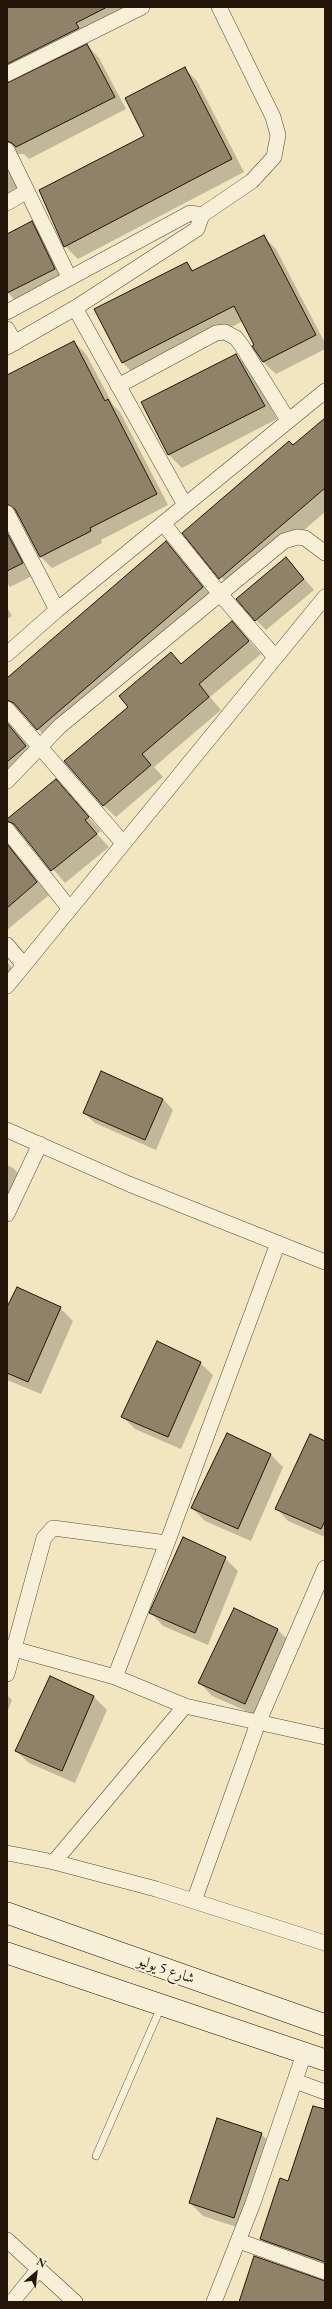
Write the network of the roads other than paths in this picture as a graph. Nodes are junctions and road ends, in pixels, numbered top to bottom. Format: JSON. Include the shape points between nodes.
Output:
{"nodes":[{"id":1,"x":142,"y":7,"type":"edge"},
{"id":2,"x":219,"y":7,"type":"edge"},
{"id":3,"x":7,"y":74,"type":"edge"},
{"id":4,"x":7,"y":150,"type":"edge"},
{"id":5,"x":27,"y":191,"type":"junction"},
{"id":6,"x":7,"y":203,"type":"edge"},
{"id":7,"x":202,"y":215,"type":"junction"},
{"id":8,"x":69,"y":277,"type":"junction"},
{"id":9,"x":74,"y":308,"type":"junction"},
{"id":10,"x":7,"y":312,"type":"edge"},
{"id":11,"x":7,"y":329,"type":"edge"},
{"id":12,"x":11,"y":345,"type":"edge"},
{"id":13,"x":118,"y":386,"type":"junction"},
{"id":14,"x":325,"y":391,"type":"edge"},
{"id":15,"x":288,"y":420,"type":"junction"},
{"id":16,"x":184,"y":505,"type":"junction"},
{"id":17,"x":7,"y":513,"type":"edge"},
{"id":18,"x":163,"y":523,"type":"junction"},
{"id":19,"x":325,"y":553,"type":"edge"},
{"id":20,"x":220,"y":594,"type":"junction"},
{"id":21,"x":325,"y":596,"type":"edge"},
{"id":22,"x":57,"y":610,"type":"junction"},
{"id":23,"x":7,"y":654,"type":"edge"},
{"id":24,"x":275,"y":657,"type":"junction"},
{"id":25,"x":7,"y":709,"type":"edge"},
{"id":26,"x":39,"y":748,"type":"junction"},
{"id":27,"x":7,"y":781,"type":"edge"},
{"id":28,"x":7,"y":830,"type":"edge"},
{"id":29,"x":123,"y":844,"type":"junction"},
{"id":30,"x":70,"y":909,"type":"junction"},
{"id":31,"x":7,"y":945,"type":"edge"},
{"id":32,"x":24,"y":965,"type":"junction"},
{"id":33,"x":7,"y":986,"type":"edge"},
{"id":34,"x":7,"y":1130,"type":"edge"},
{"id":35,"x":40,"y":1144,"type":"junction"},
{"id":36,"x":7,"y":1214,"type":"edge"},
{"id":37,"x":278,"y":1244,"type":"junction"},
{"id":38,"x":325,"y":1262,"type":"edge"},
{"id":39,"x":167,"y":1543,"type":"junction"},
{"id":40,"x":325,"y":1568,"type":"edge"},
{"id":41,"x":11,"y":1648,"type":"edge"},
{"id":42,"x":7,"y":1674,"type":"edge"},
{"id":43,"x":115,"y":1677,"type":"junction"},
{"id":44,"x":185,"y":1706,"type":"junction"},
{"id":45,"x":258,"y":1723,"type":"junction"},
{"id":46,"x":325,"y":1737,"type":"edge"},
{"id":47,"x":7,"y":1853,"type":"edge"},
{"id":48,"x":54,"y":1862,"type":"junction"},
{"id":49,"x":194,"y":1901,"type":"junction"},
{"id":50,"x":7,"y":1913,"type":"edge"},
{"id":51,"x":325,"y":1944,"type":"edge"},
{"id":52,"x":7,"y":1953,"type":"edge"},
{"id":53,"x":161,"y":2007,"type":"junction"},
{"id":54,"x":325,"y":2026,"type":"edge"},
{"id":55,"x":304,"y":2054,"type":"junction"},
{"id":56,"x":325,"y":2060,"type":"edge"},
{"id":57,"x":294,"y":2081,"type":"junction"},
{"id":58,"x":325,"y":2092,"type":"edge"},
{"id":59,"x":96,"y":2156,"type":"dead end"},
{"id":60,"x":7,"y":2240,"type":"edge"},
{"id":61,"x":239,"y":2240,"type":"junction"},
{"id":62,"x":38,"y":2270,"type":"junction"},
{"id":63,"x":325,"y":2272,"type":"edge"},
{"id":64,"x":12,"y":2302,"type":"edge"},
{"id":65,"x":75,"y":2302,"type":"edge"},
{"id":66,"x":214,"y":2302,"type":"edge"}],
"edges":[{"from":1,"to":3,"type":"street"},
{"from":2,"to":7,"type":"street","via":[[271,111],[278,135],[277,146],[270,162],[252,181]]},
{"from":4,"to":5,"type":"street"},
{"from":5,"to":6,"type":"street"},
{"from":5,"to":8,"type":"street"},
{"from":7,"to":8,"type":"street","via":[[190,213]]},
{"from":7,"to":9,"type":"street","via":[[197,229]]},
{"from":8,"to":10,"type":"street"},
{"from":9,"to":12,"type":"street"},
{"from":9,"to":13,"type":"street"},
{"from":11,"to":12,"type":"street"},
{"from":13,"to":15,"type":"street","via":[[216,333],[224,332],[236,338],[242,346]]},
{"from":13,"to":16,"type":"street"},
{"from":14,"to":15,"type":"street"},
{"from":15,"to":16,"type":"street"},
{"from":16,"to":18,"type":"street"},
{"from":17,"to":22,"type":"street"},
{"from":18,"to":20,"type":"street"},
{"from":18,"to":22,"type":"street"},
{"from":19,"to":20,"type":"street","via":[[305,538],[290,538]]},
{"from":20,"to":24,"type":"street"},
{"from":20,"to":26,"type":"street","via":[[60,726]]},
{"from":21,"to":24,"type":"street"},
{"from":22,"to":23,"type":"street"},
{"from":24,"to":29,"type":"street"},
{"from":25,"to":26,"type":"street"},
{"from":26,"to":27,"type":"street"},
{"from":26,"to":29,"type":"street"},
{"from":28,"to":30,"type":"street"},
{"from":29,"to":30,"type":"street"},
{"from":30,"to":32,"type":"street"},
{"from":31,"to":32,"type":"street"},
{"from":32,"to":33,"type":"street"},
{"from":34,"to":35,"type":"street"},
{"from":35,"to":36,"type":"street"},
{"from":35,"to":37,"type":"street","via":[[129,1184]]},
{"from":37,"to":38,"type":"street"},
{"from":37,"to":39,"type":"street"},
{"from":39,"to":41,"type":"street","via":[[53,1528],[44,1538]]},
{"from":39,"to":43,"type":"street"},
{"from":40,"to":45,"type":"street"},
{"from":41,"to":42,"type":"street"},
{"from":41,"to":43,"type":"street"},
{"from":43,"to":44,"type":"street"},
{"from":44,"to":45,"type":"street"},
{"from":44,"to":48,"type":"street"},
{"from":45,"to":46,"type":"street"},
{"from":45,"to":49,"type":"street"},
{"from":47,"to":48,"type":"street"},
{"from":48,"to":49,"type":"street"},
{"from":49,"to":51,"type":"street"},
{"from":50,"to":54,"type":"main road","name":"شارع 5 يوليو"},
{"from":52,"to":53,"type":"main road"},
{"from":53,"to":55,"type":"main road"},
{"from":53,"to":59,"type":"lane"},
{"from":55,"to":56,"type":"main road"},
{"from":55,"to":57,"type":"street"},
{"from":57,"to":58,"type":"street"},
{"from":57,"to":61,"type":"street"},
{"from":60,"to":62,"type":"street"},
{"from":61,"to":63,"type":"street"},
{"from":61,"to":66,"type":"street"},
{"from":62,"to":64,"type":"street"},
{"from":62,"to":65,"type":"street"}]}
